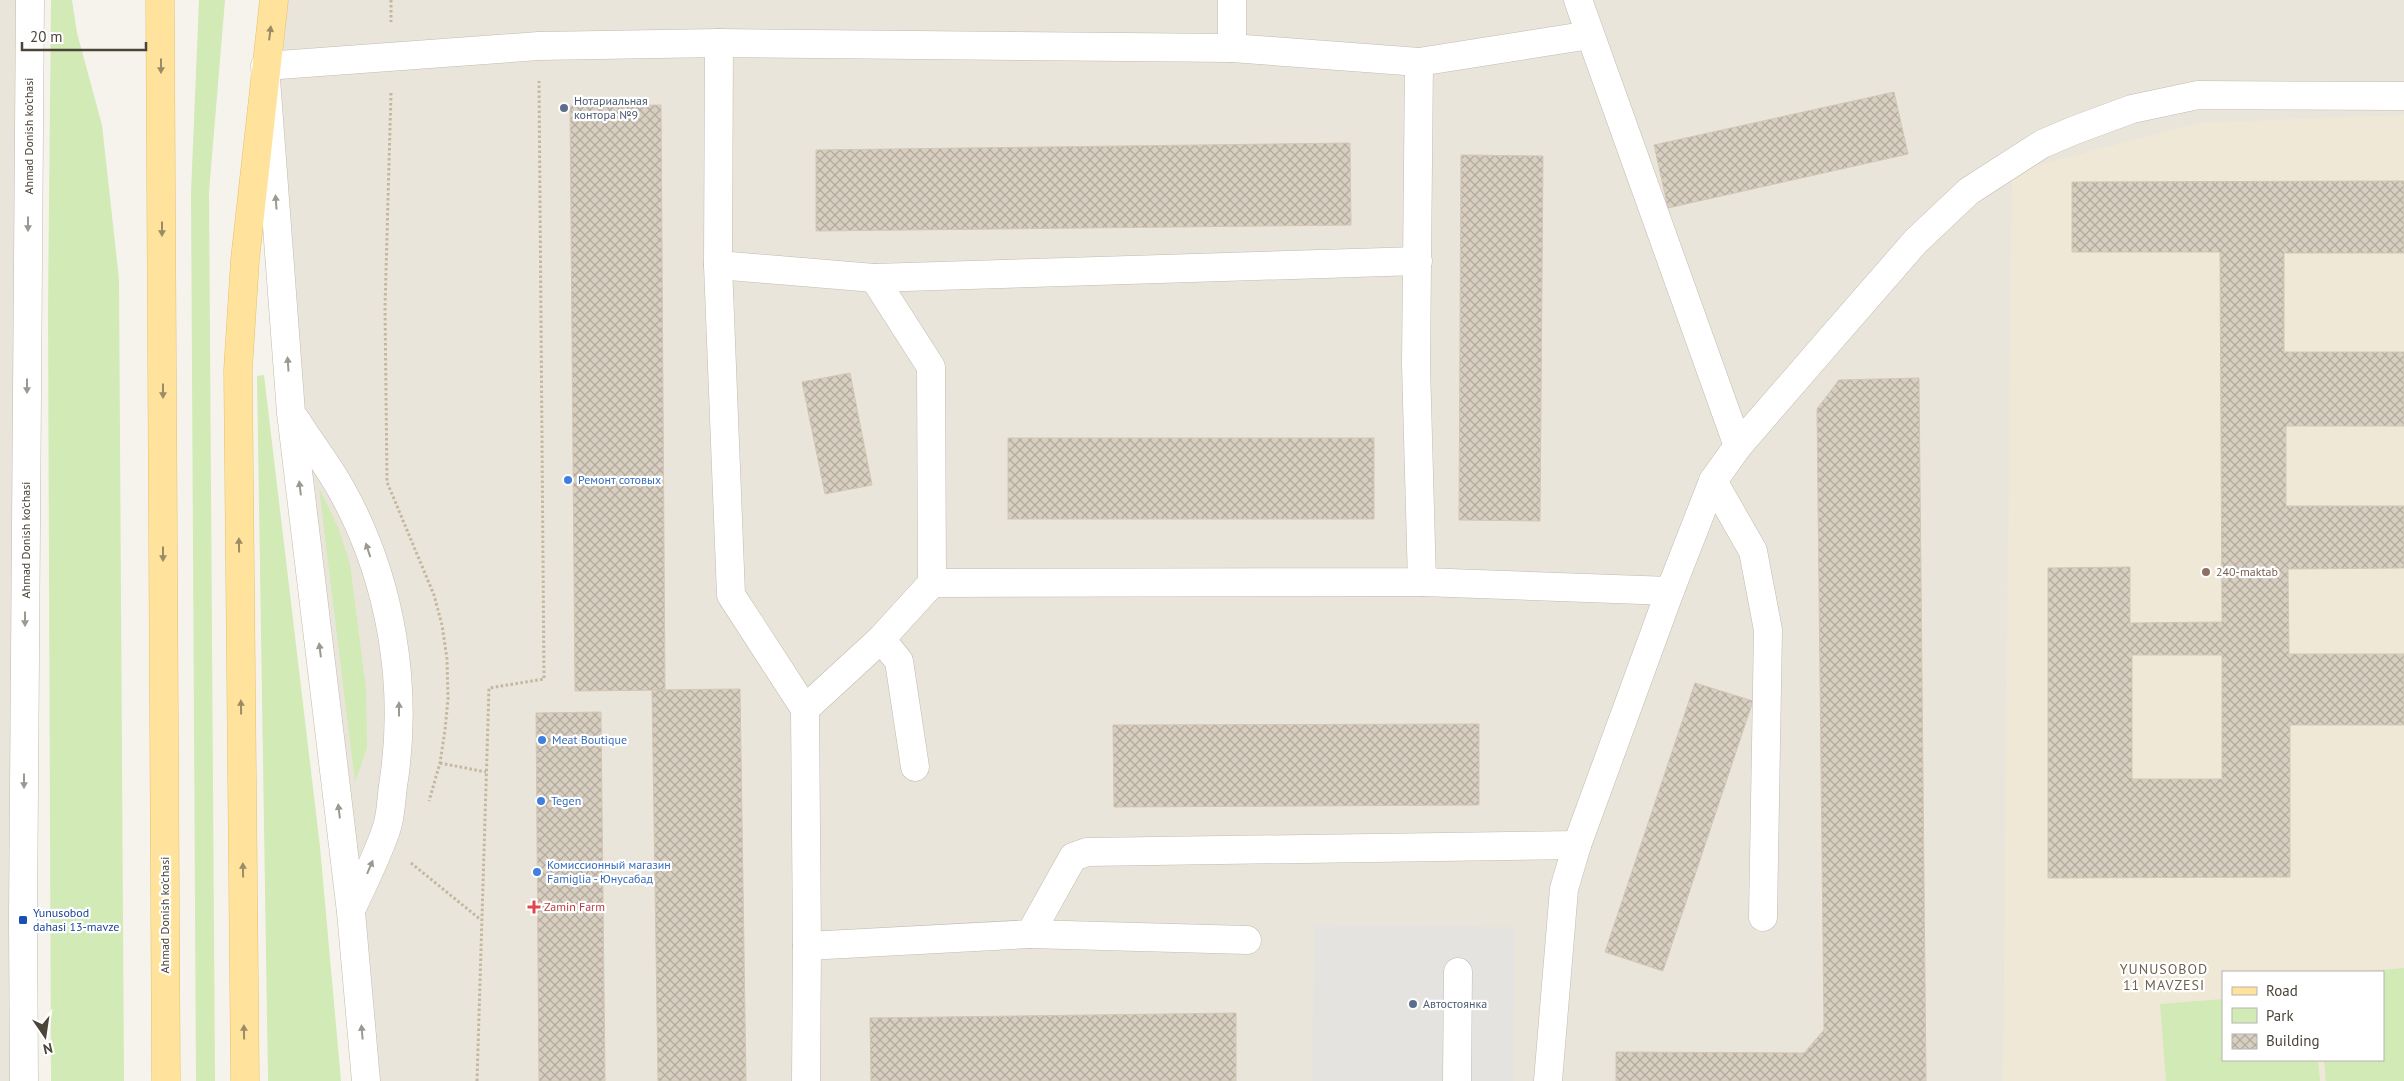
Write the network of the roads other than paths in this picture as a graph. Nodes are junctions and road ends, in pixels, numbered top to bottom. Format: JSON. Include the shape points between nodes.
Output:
{"nodes":[{"id":1,"x":30,"y":0,"type":"edge"},
{"id":2,"x":160,"y":0,"type":"edge"},
{"id":3,"x":274,"y":0,"type":"edge"},
{"id":4,"x":1232,"y":0,"type":"edge"},
{"id":5,"x":1578,"y":0,"type":"edge"},
{"id":6,"x":1590,"y":35,"type":"junction"},
{"id":7,"x":719,"y":43,"type":"junction"},
{"id":8,"x":1232,"y":48,"type":"junction"},
{"id":9,"x":1419,"y":62,"type":"junction"},
{"id":10,"x":265,"y":66,"type":"junction"},
{"id":11,"x":2404,"y":96,"type":"edge"},
{"id":12,"x":1418,"y":261,"type":"junction"},
{"id":13,"x":718,"y":265,"type":"junction"},
{"id":14,"x":874,"y":278,"type":"junction"},
{"id":15,"x":291,"y":413,"type":"junction"},
{"id":16,"x":1738,"y":446,"type":"junction"},
{"id":17,"x":1713,"y":481,"type":"junction"},
{"id":18,"x":1422,"y":582,"type":"junction"},
{"id":19,"x":932,"y":584,"type":"junction"},
{"id":20,"x":1670,"y":592,"type":"junction"},
{"id":21,"x":881,"y":639,"type":"junction"},
{"id":22,"x":805,"y":710,"type":"junction"},
{"id":23,"x":914,"y":767,"type":"dead end"},
{"id":24,"x":1576,"y":845,"type":"junction"},
{"id":25,"x":351,"y":912,"type":"junction"},
{"id":26,"x":1763,"y":918,"type":"dead end"},
{"id":27,"x":1030,"y":934,"type":"junction"},
{"id":28,"x":1246,"y":940,"type":"dead end"},
{"id":29,"x":807,"y":946,"type":"junction"},
{"id":30,"x":1458,"y":972,"type":"dead end"},
{"id":31,"x":24,"y":1081,"type":"edge"},
{"id":32,"x":166,"y":1081,"type":"edge"},
{"id":33,"x":245,"y":1081,"type":"edge"},
{"id":34,"x":366,"y":1081,"type":"edge"},
{"id":35,"x":806,"y":1081,"type":"edge"},
{"id":36,"x":1457,"y":1081,"type":"edge"},
{"id":37,"x":1548,"y":1081,"type":"edge"}],
"edges":[{"from":1,"to":31,"type":"street","name":"Ahmad Donish ko'chasi","one_way":true},
{"from":2,"to":32,"type":"main road","name":"Ahmad Donish ko'chasi","one_way":true},
{"from":10,"to":3,"type":"main road","one_way":true},
{"from":4,"to":8,"type":"street"},
{"from":5,"to":6,"type":"street"},
{"from":6,"to":9,"type":"street"},
{"from":6,"to":16,"type":"street"},
{"from":7,"to":8,"type":"street"},
{"from":7,"to":10,"type":"street","via":[[539,46]]},
{"from":7,"to":13,"type":"street"},
{"from":8,"to":9,"type":"street"},
{"from":9,"to":12,"type":"street"},
{"from":15,"to":10,"type":"street","one_way":true},
{"from":33,"to":10,"type":"main road","one_way":true,"via":[[238,370],[245,260]]},
{"from":11,"to":16,"type":"street","via":[[2198,95],[2132,109],[2042,144],[1990,176],[1942,215]]},
{"from":12,"to":14,"type":"street"},
{"from":12,"to":18,"type":"street","via":[[1416,365]]},
{"from":13,"to":14,"type":"street"},
{"from":13,"to":22,"type":"street","via":[[732,595]]},
{"from":14,"to":19,"type":"street","via":[[931,367]]},
{"from":25,"to":15,"type":"street","one_way":true},
{"from":25,"to":15,"type":"street","one_way":true,"via":[[386,829],[397,759],[400,707],[396,656],[383,595],[365,540],[341,489]]},
{"from":16,"to":17,"type":"street"},
{"from":17,"to":20,"type":"street"},
{"from":17,"to":26,"type":"street","via":[[1753,551],[1768,630]]},
{"from":18,"to":19,"type":"street"},
{"from":18,"to":20,"type":"street"},
{"from":19,"to":21,"type":"street"},
{"from":20,"to":24,"type":"street"},
{"from":21,"to":22,"type":"street"},
{"from":21,"to":23,"type":"street","via":[[899,661]]},
{"from":22,"to":29,"type":"street"},
{"from":24,"to":27,"type":"street","via":[[1087,852],[1073,857]]},
{"from":24,"to":37,"type":"street","via":[[1564,889]]},
{"from":34,"to":25,"type":"street","one_way":true},
{"from":27,"to":28,"type":"street"},
{"from":27,"to":29,"type":"street"},
{"from":29,"to":35,"type":"street"},
{"from":30,"to":36,"type":"street"}]}
